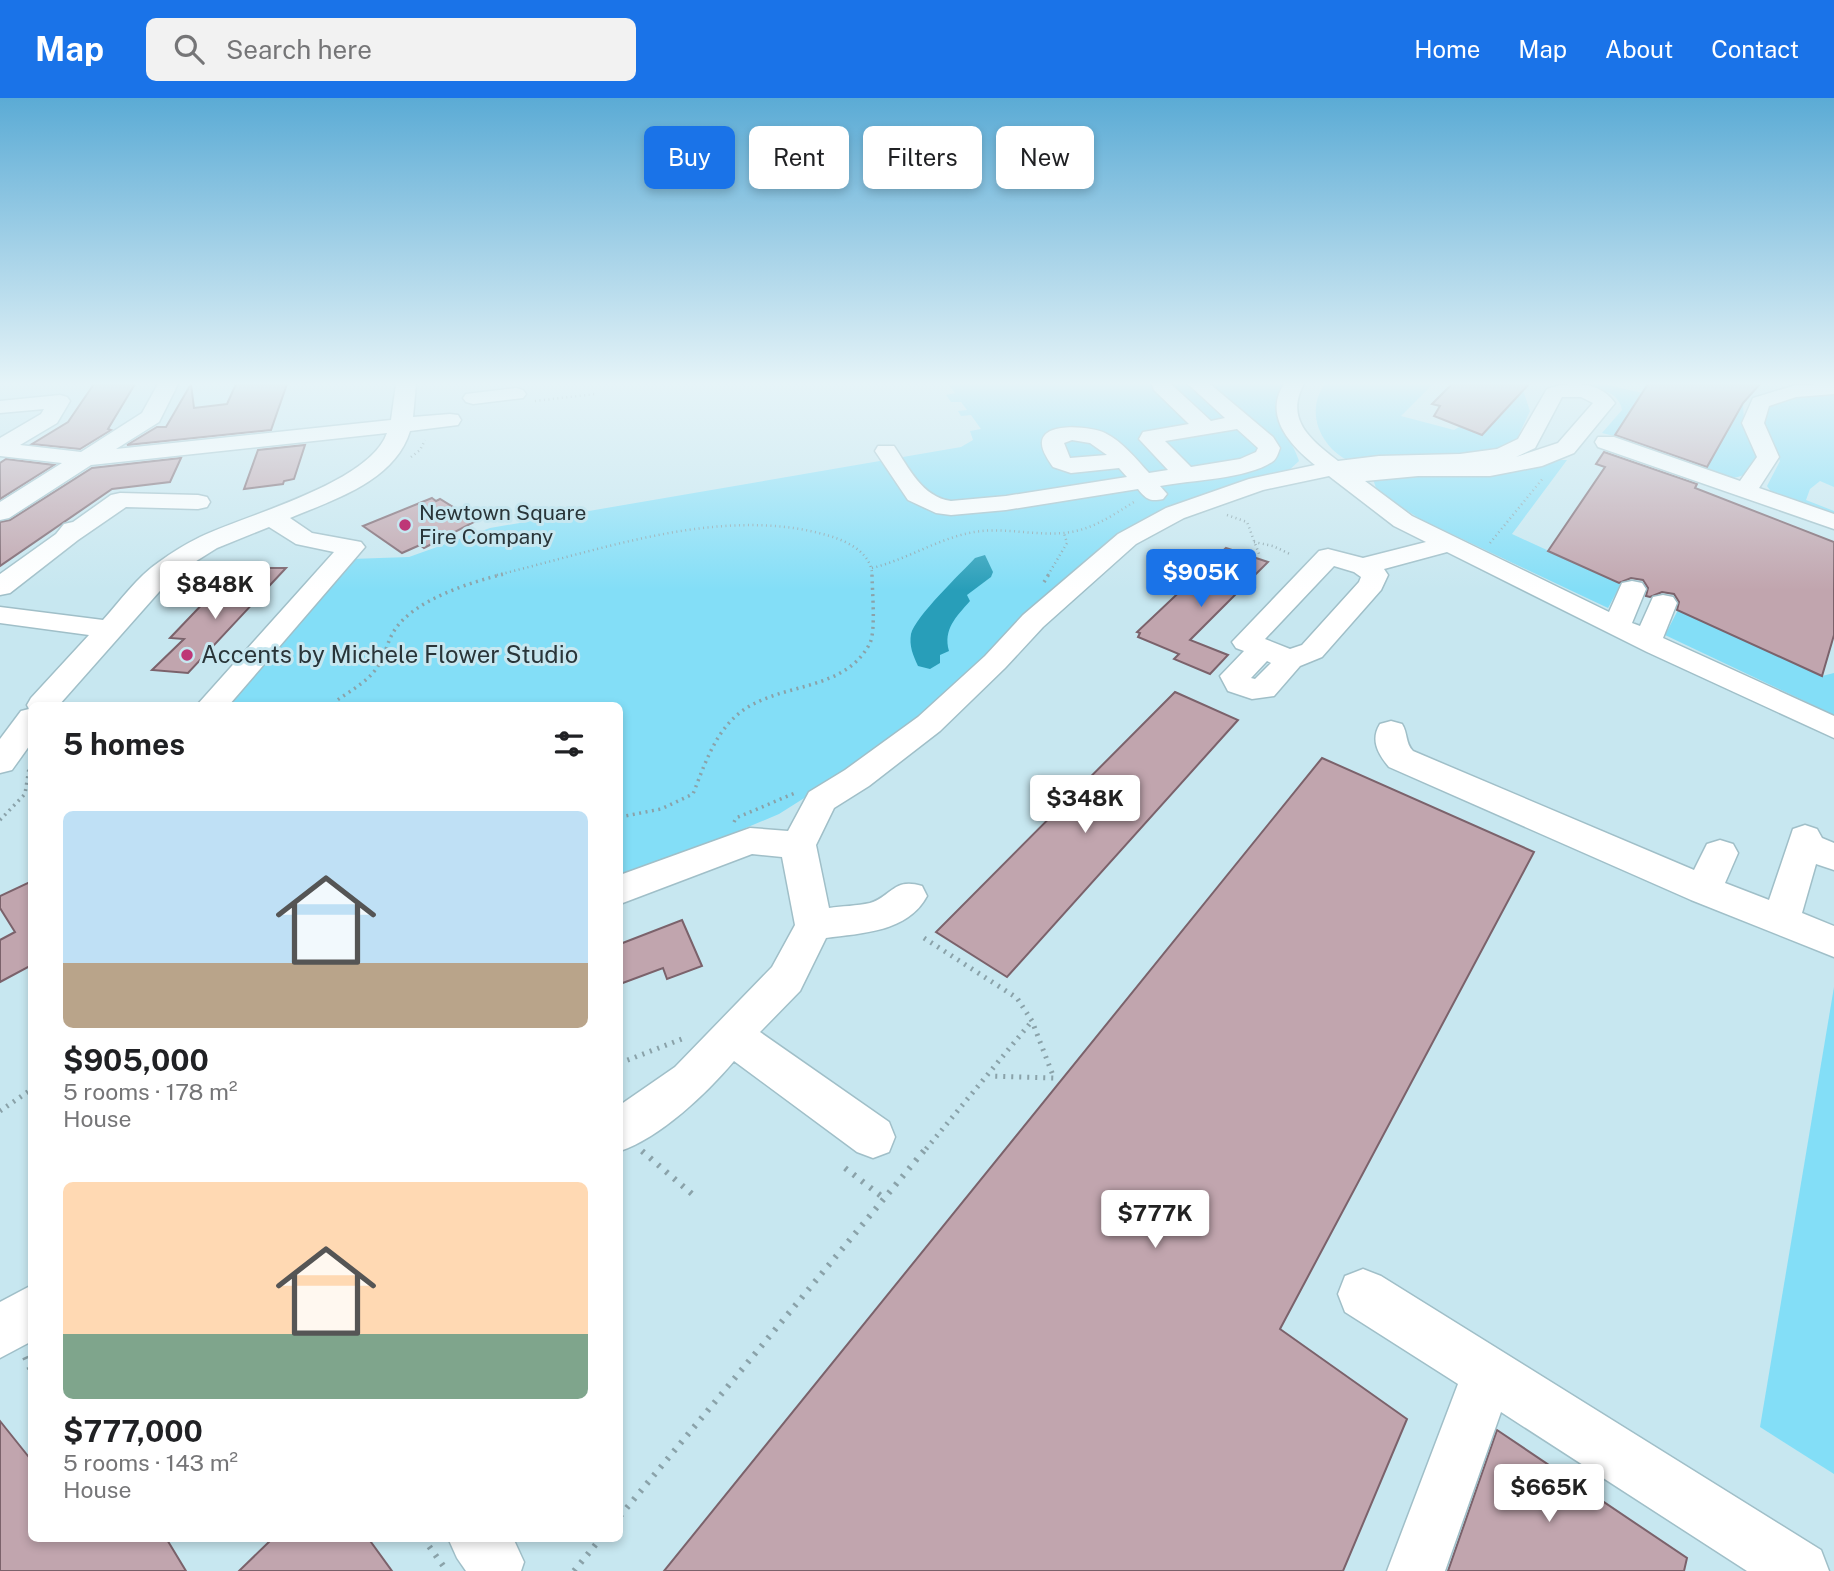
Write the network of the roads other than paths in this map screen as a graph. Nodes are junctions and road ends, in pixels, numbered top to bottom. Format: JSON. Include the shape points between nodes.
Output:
{"nodes":[{"id":1,"x":36,"y":453,"type":"edge"},
{"id":2,"x":94,"y":453,"type":"edge"},
{"id":3,"x":143,"y":453,"type":"edge"},
{"id":4,"x":408,"y":453,"type":"edge"},
{"id":5,"x":887,"y":453,"type":"edge"},
{"id":6,"x":1173,"y":453,"type":"edge"},
{"id":7,"x":1267,"y":453,"type":"edge"},
{"id":8,"x":1314,"y":453,"type":"edge"},
{"id":9,"x":1324,"y":453,"type":"edge"},
{"id":10,"x":1506,"y":453,"type":"edge"},
{"id":11,"x":1539,"y":453,"type":"edge"},
{"id":12,"x":1560,"y":453,"type":"edge"},
{"id":13,"x":1636,"y":453,"type":"edge"},
{"id":14,"x":1766,"y":453,"type":"edge"},
{"id":15,"x":1165,"y":454,"type":"joint"},
{"id":16,"x":84,"y":459,"type":"junction"},
{"id":17,"x":1124,"y":460,"type":"dead end"},
{"id":18,"x":1551,"y":462,"type":"junction"},
{"id":19,"x":1339,"y":472,"type":"junction"},
{"id":20,"x":1186,"y":475,"type":"junction"},
{"id":21,"x":1136,"y":483,"type":"junction"},
{"id":22,"x":1745,"y":491,"type":"junction"},
{"id":23,"x":198,"y":502,"type":"dead end"},
{"id":24,"x":0,"y":513,"type":"edge"},
{"id":25,"x":1175,"y":513,"type":"junction"},
{"id":26,"x":277,"y":520,"type":"junction"},
{"id":27,"x":1834,"y":522,"type":"edge"},
{"id":28,"x":1447,"y":544,"type":"junction"},
{"id":29,"x":1363,"y":566,"type":"junction"},
{"id":30,"x":0,"y":587,"type":"edge"},
{"id":31,"x":1632,"y":589,"type":"dead end"},
{"id":32,"x":1663,"y":603,"type":"dead end"},
{"id":33,"x":0,"y":615,"type":"edge"},
{"id":34,"x":32,"y":619,"type":"junction"},
{"id":35,"x":1617,"y":626,"type":"junction"},
{"id":36,"x":0,"y":628,"type":"edge"},
{"id":37,"x":109,"y":629,"type":"junction"},
{"id":38,"x":1651,"y":652,"type":"junction"},
{"id":39,"x":44,"y":702,"type":"edge"},
{"id":40,"x":215,"y":702,"type":"edge"},
{"id":41,"x":28,"y":725,"type":"edge"},
{"id":42,"x":1834,"y":728,"type":"edge"},
{"id":43,"x":1391,"y":731,"type":"dead end"},
{"id":44,"x":10,"y":754,"type":"edge"},
{"id":45,"x":797,"y":845,"type":"junction"},
{"id":46,"x":1814,"y":847,"type":"edge"},
{"id":47,"x":1720,"y":853,"type":"dead end"},
{"id":48,"x":623,"y":889,"type":"edge"},
{"id":49,"x":1704,"y":890,"type":"junction"},
{"id":50,"x":909,"y":896,"type":"dead end"},
{"id":51,"x":1781,"y":922,"type":"junction"},
{"id":52,"x":814,"y":925,"type":"junction"},
{"id":53,"x":1834,"y":942,"type":"edge"},
{"id":54,"x":713,"y":1034,"type":"junction"},
{"id":55,"x":873,"y":1137,"type":"dead end"},
{"id":56,"x":628,"y":1138,"type":"edge"},
{"id":57,"x":1363,"y":1294,"type":"dead end"},
{"id":58,"x":28,"y":1313,"type":"edge"},
{"id":59,"x":0,"y":1332,"type":"edge"},
{"id":60,"x":1488,"y":1373,"type":"junction"},
{"id":61,"x":1416,"y":1571,"type":"edge"},
{"id":62,"x":1800,"y":1571,"type":"edge"}],
"edges":[{"from":1,"to":16,"type":"street"},
{"from":2,"to":16,"type":"street"},
{"from":3,"to":16,"type":"street"},
{"from":4,"to":26,"type":"street","via":[[391,469],[345,496]]},
{"from":5,"to":21,"type":"street","via":[[916,495],[951,508]]},
{"from":6,"to":15,"type":"street"},
{"from":7,"to":20,"type":"street","via":[[1258,461]]},
{"from":8,"to":19,"type":"street"},
{"from":9,"to":19,"type":"street"},
{"from":10,"to":19,"type":"street"},
{"from":11,"to":18,"type":"street"},
{"from":12,"to":18,"type":"street"},
{"from":13,"to":22,"type":"street"},
{"from":14,"to":22,"type":"street","via":[[1768,457]]},
{"from":15,"to":20,"type":"street"},
{"from":16,"to":24,"type":"street"},
{"from":17,"to":21,"type":"street"},
{"from":18,"to":19,"type":"street","via":[[1502,468]]},
{"from":19,"to":25,"type":"street","via":[[1257,484]]},
{"from":19,"to":28,"type":"street","via":[[1403,521]]},
{"from":20,"to":21,"type":"street"},
{"from":21,"to":25,"type":"street"},
{"from":22,"to":27,"type":"street"},
{"from":23,"to":30,"type":"street","via":[[120,500]]},
{"from":25,"to":45,"type":"street","via":[[1127,539],[1035,640],[857,778],[821,800]]},
{"from":26,"to":37,"type":"street","via":[[141,594]]},
{"from":26,"to":40,"type":"street","via":[[304,539],[352,547]]},
{"from":28,"to":29,"type":"street"},
{"from":28,"to":35,"type":"street","via":[[1546,606]]},
{"from":29,"to":29,"type":"street","via":[[1375,575],[1372,584],[1312,651],[1277,655],[1245,642],[1328,557]]},
{"from":31,"to":35,"type":"street"},
{"from":32,"to":38,"type":"street"},
{"from":33,"to":34,"type":"street"},
{"from":34,"to":36,"type":"street"},
{"from":34,"to":37,"type":"street"},
{"from":35,"to":38,"type":"street"},
{"from":37,"to":39,"type":"street"},
{"from":38,"to":42,"type":"street","via":[[1770,712]]},
{"from":41,"to":44,"type":"street"},
{"from":43,"to":49,"type":"street","via":[[1392,749],[1401,759],[1571,822]]},
{"from":45,"to":48,"type":"street","via":[[750,841]]},
{"from":45,"to":52,"type":"street"},
{"from":46,"to":51,"type":"street"},
{"from":47,"to":49,"type":"street"},
{"from":49,"to":51,"type":"street"},
{"from":50,"to":52,"type":"street","via":[[880,916]]},
{"from":51,"to":53,"type":"street"},
{"from":52,"to":54,"type":"street","via":[[786,979]]},
{"from":54,"to":55,"type":"street"},
{"from":54,"to":56,"type":"street","via":[[690,1082]]},
{"from":57,"to":60,"type":"street"},
{"from":58,"to":59,"type":"street"},
{"from":60,"to":61,"type":"street"},
{"from":60,"to":62,"type":"street"}]}
